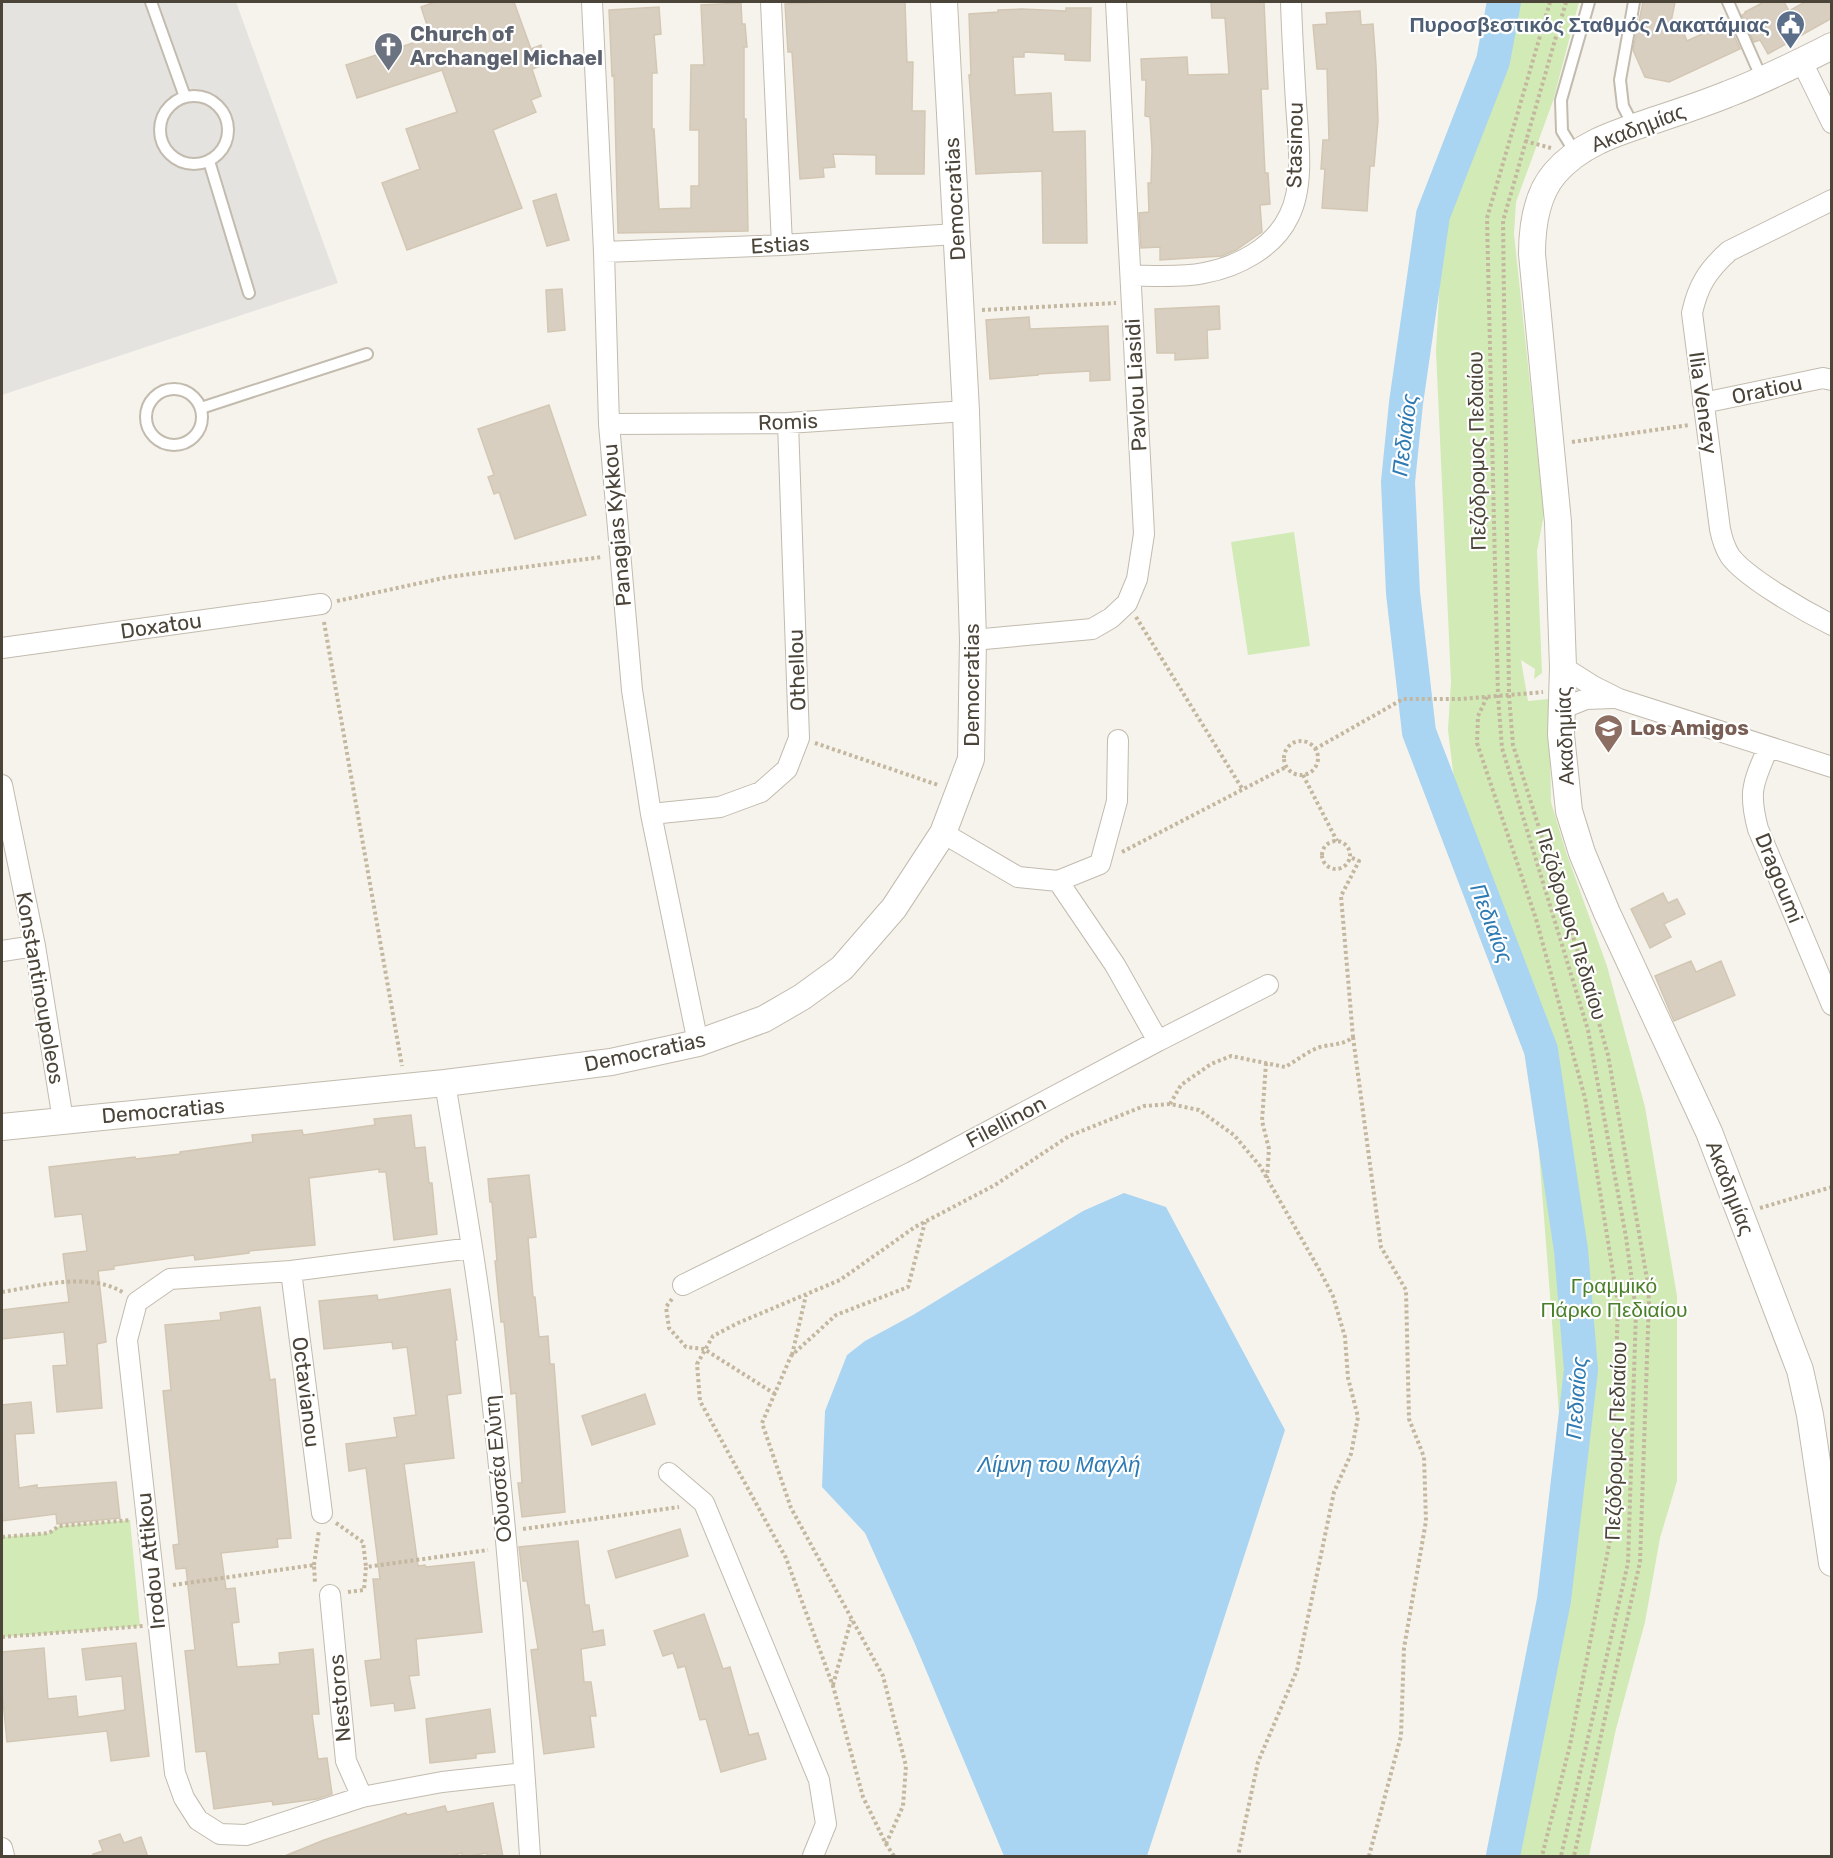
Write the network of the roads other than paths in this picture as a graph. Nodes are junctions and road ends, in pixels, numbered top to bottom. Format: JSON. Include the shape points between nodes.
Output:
{"nodes":[{"id":1,"x":151,"y":2,"type":"edge"},
{"id":2,"x":592,"y":2,"type":"edge"},
{"id":3,"x":771,"y":2,"type":"edge"},
{"id":4,"x":945,"y":2,"type":"edge"},
{"id":5,"x":1116,"y":2,"type":"edge"},
{"id":6,"x":1291,"y":2,"type":"edge"},
{"id":7,"x":1589,"y":2,"type":"edge"},
{"id":8,"x":1634,"y":2,"type":"edge"},
{"id":9,"x":1728,"y":2,"type":"edge"},
{"id":10,"x":1832,"y":46,"type":"edge"},
{"id":11,"x":1802,"y":62,"type":"junction"},
{"id":12,"x":1762,"y":79,"type":"junction"},
{"id":13,"x":185,"y":97,"type":"junction"},
{"id":14,"x":1832,"y":123,"type":"edge"},
{"id":15,"x":1635,"y":127,"type":"junction"},
{"id":16,"x":1576,"y":154,"type":"junction"},
{"id":17,"x":209,"y":161,"type":"junction"},
{"id":18,"x":1832,"y":200,"type":"edge"},
{"id":19,"x":956,"y":234,"type":"junction"},
{"id":20,"x":782,"y":245,"type":"junction"},
{"id":21,"x":604,"y":252,"type":"junction"},
{"id":22,"x":1131,"y":276,"type":"junction"},
{"id":23,"x":249,"y":293,"type":"dead end"},
{"id":24,"x":367,"y":354,"type":"dead end"},
{"id":25,"x":1832,"y":380,"type":"edge"},
{"id":26,"x":201,"y":408,"type":"junction"},
{"id":27,"x":966,"y":411,"type":"junction"},
{"id":28,"x":1705,"y":413,"type":"junction"},
{"id":29,"x":788,"y":423,"type":"junction"},
{"id":30,"x":609,"y":424,"type":"junction"},
{"id":31,"x":321,"y":604,"type":"road end"},
{"id":32,"x":1832,"y":625,"type":"edge"},
{"id":33,"x":973,"y":640,"type":"junction"},
{"id":34,"x":2,"y":648,"type":"edge"},
{"id":35,"x":1562,"y":689,"type":"junction"},
{"id":36,"x":1619,"y":699,"type":"junction"},
{"id":37,"x":1118,"y":740,"type":"dead end"},
{"id":38,"x":1768,"y":748,"type":"junction"},
{"id":39,"x":1832,"y":767,"type":"edge"},
{"id":40,"x":2,"y":785,"type":"edge"},
{"id":41,"x":651,"y":814,"type":"junction"},
{"id":42,"x":943,"y":833,"type":"junction"},
{"id":43,"x":1058,"y":882,"type":"junction"},
{"id":44,"x":35,"y":946,"type":"junction"},
{"id":45,"x":2,"y":951,"type":"edge"},
{"id":46,"x":1268,"y":985,"type":"dead end"},
{"id":47,"x":1832,"y":1005,"type":"edge"},
{"id":48,"x":1158,"y":1041,"type":"junction"},
{"id":49,"x":698,"y":1043,"type":"junction"},
{"id":50,"x":445,"y":1083,"type":"junction"},
{"id":51,"x":63,"y":1120,"type":"junction"},
{"id":52,"x":2,"y":1127,"type":"edge"},
{"id":53,"x":472,"y":1248,"type":"junction"},
{"id":54,"x":291,"y":1271,"type":"junction"},
{"id":55,"x":683,"y":1285,"type":"road end"},
{"id":56,"x":669,"y":1473,"type":"dead end"},
{"id":57,"x":322,"y":1513,"type":"road end"},
{"id":58,"x":1832,"y":1563,"type":"edge"},
{"id":59,"x":330,"y":1595,"type":"road end"},
{"id":60,"x":524,"y":1773,"type":"junction"},
{"id":61,"x":362,"y":1797,"type":"junction"},
{"id":62,"x":2,"y":1848,"type":"edge"},
{"id":63,"x":4,"y":1857,"type":"edge"},
{"id":64,"x":530,"y":1857,"type":"edge"},
{"id":65,"x":813,"y":1857,"type":"edge"}],
"edges":[{"from":1,"to":13,"type":"lane"},
{"from":2,"to":21,"type":"street","name":"Panagias Kykkou"},
{"from":3,"to":20,"type":"street"},
{"from":4,"to":19,"type":"street","name":"Democratias"},
{"from":5,"to":22,"type":"street","name":"Pavlou Liasidi"},
{"from":6,"to":22,"type":"street","name":"Stasinou","via":[[1299,163],[1289,216],[1255,254],[1229,267],[1203,274]]},
{"from":7,"to":16,"type":"lane","via":[[1560,100],[1562,131]]},
{"from":8,"to":15,"type":"lane","via":[[1620,80],[1623,106]]},
{"from":9,"to":12,"type":"lane"},
{"from":10,"to":11,"type":"street","name":"Ακαδημίας"},
{"from":11,"to":12,"type":"street","name":"Ακαδημίας"},
{"from":11,"to":14,"type":"street"},
{"from":12,"to":15,"type":"street","name":"Ακαδημίας"},
{"from":13,"to":17,"type":"lane","via":[[201,96],[215,103],[226,116],[228,134],[221,152]]},
{"from":13,"to":17,"type":"lane","via":[[169,107],[161,123],[162,141],[171,155],[187,163]]},
{"from":15,"to":16,"type":"street","name":"Ακαδημίας","via":[[1598,140]]},
{"from":16,"to":35,"type":"street","name":"Ακαδημίας","via":[[1554,173],[1537,207],[1532,230],[1558,522]]},
{"from":17,"to":23,"type":"lane"},
{"from":18,"to":28,"type":"street","name":"Ilia Venezy","via":[[1729,251],[1702,281],[1692,313]]},
{"from":19,"to":20,"type":"street","name":"Estias"},
{"from":19,"to":27,"type":"street","name":"Democratias"},
{"from":20,"to":21,"type":"street","name":"Estias"},
{"from":21,"to":30,"type":"street","name":"Panagias Kykkou"},
{"from":22,"to":33,"type":"street","name":"Pavlou Liasidi","via":[[1144,534],[1137,579],[1127,603],[1092,629]]},
{"from":24,"to":26,"type":"lane"},
{"from":25,"to":28,"type":"street","name":"Oratiou","via":[[1823,378]]},
{"from":26,"to":26,"type":"lane","via":[[201,427],[192,440],[177,446],[157,441],[148,432],[145,414],[152,399],[163,390],[181,389],[194,396]]},
{"from":27,"to":29,"type":"street","name":"Romis"},
{"from":27,"to":33,"type":"street","name":"Democratias"},
{"from":28,"to":32,"type":"street","name":"Ilia Venezy","via":[[1720,530],[1731,557],[1808,613]]},
{"from":29,"to":30,"type":"street","name":"Romis"},
{"from":29,"to":41,"type":"street","name":"Othellou","via":[[799,738],[787,769],[761,792],[720,807]]},
{"from":30,"to":41,"type":"street","name":"Panagias Kykkou","via":[[632,690]]},
{"from":31,"to":34,"type":"street","name":"Doxatou"},
{"from":33,"to":42,"type":"street","name":"Democratias","via":[[971,759]]},
{"from":35,"to":36,"type":"street","via":[[1586,699]]},
{"from":35,"to":36,"type":"street","via":[[1593,686]]},
{"from":35,"to":58,"type":"street","name":"Ακαδημίας","via":[[1561,735],[1569,811],[1607,913],[1709,1132],[1800,1370]]},
{"from":36,"to":38,"type":"street"},
{"from":37,"to":43,"type":"street","via":[[1116,801],[1100,864]]},
{"from":38,"to":39,"type":"street"},
{"from":38,"to":47,"type":"street","name":"Dragoumi","via":[[1755,779],[1752,806],[1758,829]]},
{"from":40,"to":44,"type":"street","name":"Konstantinoupoleos"},
{"from":41,"to":49,"type":"street","name":"Panagias Kykkou"},
{"from":42,"to":43,"type":"street","via":[[1018,877]]},
{"from":42,"to":49,"type":"street","name":"Democratias","via":[[894,908],[842,968],[764,1019]]},
{"from":43,"to":48,"type":"street","via":[[1115,965]]},
{"from":44,"to":45,"type":"street"},
{"from":44,"to":51,"type":"street","name":"Konstantinoupoleos"},
{"from":46,"to":48,"type":"street","name":"Filellinon"},
{"from":48,"to":55,"type":"street","name":"Filellinon","via":[[912,1172]]},
{"from":49,"to":50,"type":"street","name":"Democratias","via":[[611,1062]]},
{"from":50,"to":51,"type":"street","name":"Democratias"},
{"from":50,"to":53,"type":"street","name":"Οδυσσέα Ελύτη"},
{"from":51,"to":52,"type":"street","name":"Democratias"},
{"from":53,"to":54,"type":"street"},
{"from":53,"to":60,"type":"street","name":"Οδυσσέα Ελύτη","via":[[491,1389]]},
{"from":54,"to":57,"type":"street","name":"Octavianou"},
{"from":54,"to":61,"type":"street","name":"Irodou Attikou","via":[[170,1279],[137,1302],[127,1340],[175,1773],[198,1820],[220,1834],[246,1835]]},
{"from":56,"to":65,"type":"street","via":[[704,1503],[819,1780],[826,1824]]},
{"from":59,"to":61,"type":"street","name":"Nestoros","via":[[346,1761]]},
{"from":60,"to":61,"type":"street","name":"Irodou Attikou","via":[[442,1782]]},
{"from":60,"to":64,"type":"street","name":"Οδυσσέα Ελύτη"},
{"from":62,"to":63,"type":"street"}]}
